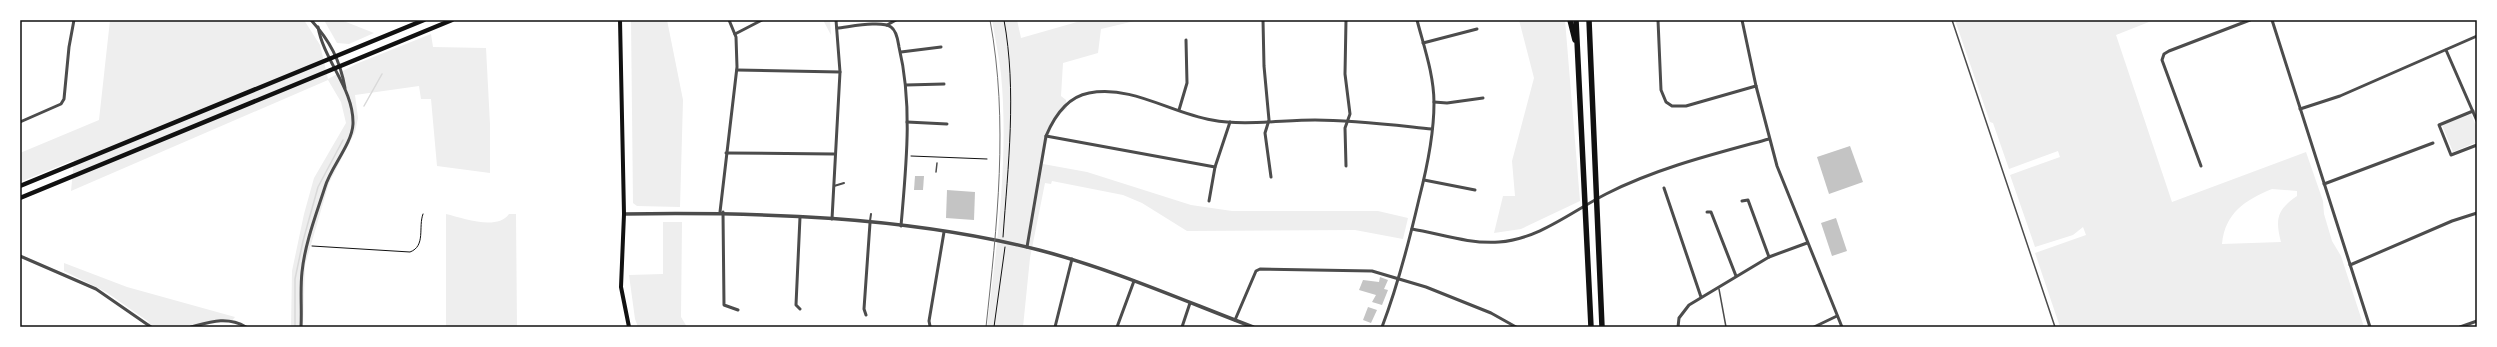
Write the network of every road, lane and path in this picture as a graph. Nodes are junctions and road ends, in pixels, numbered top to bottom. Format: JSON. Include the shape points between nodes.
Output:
{"nodes":[{"id":1,"x":74,"y":20,"type":"edge"},
{"id":2,"x":311,"y":20,"type":"edge"},
{"id":3,"x":424,"y":20,"type":"edge"},
{"id":4,"x":452,"y":20,"type":"edge"},
{"id":5,"x":620,"y":20,"type":"edge"},
{"id":6,"x":729,"y":20,"type":"edge"},
{"id":7,"x":762,"y":20,"type":"edge"},
{"id":8,"x":836,"y":20,"type":"edge"},
{"id":9,"x":896,"y":20,"type":"edge"},
{"id":10,"x":1004,"y":20,"type":"edge"},
{"id":11,"x":1263,"y":20,"type":"edge"},
{"id":12,"x":1346,"y":20,"type":"edge"},
{"id":13,"x":1417,"y":20,"type":"edge"},
{"id":14,"x":1570,"y":20,"type":"edge"},
{"id":15,"x":1576,"y":20,"type":"edge"},
{"id":16,"x":1589,"y":20,"type":"edge"},
{"id":17,"x":1658,"y":20,"type":"edge"},
{"id":18,"x":1742,"y":20,"type":"edge"},
{"id":19,"x":1952,"y":20,"type":"edge"},
{"id":20,"x":2250,"y":20,"type":"edge"},
{"id":21,"x":2272,"y":20,"type":"edge"},
{"id":22,"x":887,"y":25,"type":"junction"},
{"id":23,"x":318,"y":28,"type":"junction"},
{"id":24,"x":837,"y":28,"type":"junction"},
{"id":25,"x":1476,"y":29,"type":"dead end"},
{"id":26,"x":735,"y":34,"type":"junction"},
{"id":27,"x":2477,"y":36,"type":"edge"},
{"id":28,"x":1186,"y":40,"type":"dead end"},
{"id":29,"x":1423,"y":43,"type":"junction"},
{"id":30,"x":941,"y":47,"type":"dead end"},
{"id":31,"x":2446,"y":50,"type":"junction"},
{"id":32,"x":901,"y":52,"type":"junction"},
{"id":33,"x":1578,"y":52,"type":"junction"},
{"id":34,"x":337,"y":56,"type":"junction"},
{"id":35,"x":330,"y":58,"type":"junction"},
{"id":36,"x":340,"y":65,"type":"junction"},
{"id":37,"x":333,"y":68,"type":"junction"},
{"id":38,"x":737,"y":70,"type":"junction"},
{"id":39,"x":840,"y":72,"type":"junction"},
{"id":40,"x":944,"y":84,"type":"dead end"},
{"id":41,"x":906,"y":85,"type":"junction"},
{"id":42,"x":1756,"y":86,"type":"junction"},
{"id":43,"x":345,"y":90,"type":"junction"},
{"id":44,"x":1483,"y":98,"type":"dead end"},
{"id":45,"x":1434,"y":102,"type":"junction"},
{"id":46,"x":2300,"y":109,"type":"junction"},
{"id":47,"x":1179,"y":110,"type":"junction"},
{"id":48,"x":2473,"y":111,"type":"junction"},
{"id":49,"x":1269,"y":120,"type":"junction"},
{"id":50,"x":1348,"y":120,"type":"junction"},
{"id":51,"x":2477,"y":121,"type":"edge"},
{"id":52,"x":20,"y":122,"type":"edge"},
{"id":53,"x":907,"y":122,"type":"junction"},
{"id":54,"x":1230,"y":122,"type":"junction"},
{"id":55,"x":947,"y":124,"type":"dead end"},
{"id":56,"x":1432,"y":129,"type":"junction"},
{"id":57,"x":1046,"y":136,"type":"junction"},
{"id":58,"x":1769,"y":140,"type":"junction"},
{"id":59,"x":2434,"y":143,"type":"dead end"},
{"id":60,"x":2477,"y":145,"type":"edge"},
{"id":61,"x":726,"y":153,"type":"junction"},
{"id":62,"x":834,"y":154,"type":"junction"},
{"id":63,"x":907,"y":155,"type":"junction"},
{"id":64,"x":986,"y":159,"type":"dead end"},
{"id":65,"x":937,"y":163,"type":"dead end"},
{"id":66,"x":1346,"y":166,"type":"dead end"},
{"id":67,"x":2201,"y":166,"type":"dead end"},
{"id":68,"x":1215,"y":167,"type":"junction"},
{"id":69,"x":936,"y":172,"type":"dead end"},
{"id":70,"x":1271,"y":177,"type":"dead end"},
{"id":71,"x":1424,"y":180,"type":"junction"},
{"id":72,"x":844,"y":183,"type":"dead end"},
{"id":73,"x":2324,"y":184,"type":"junction"},
{"id":74,"x":20,"y":186,"type":"edge"},
{"id":75,"x":834,"y":186,"type":"junction"},
{"id":76,"x":1664,"y":188,"type":"dead end"},
{"id":77,"x":1475,"y":190,"type":"dead end"},
{"id":78,"x":20,"y":198,"type":"edge"},
{"id":79,"x":1209,"y":201,"type":"dead end"},
{"id":80,"x":1742,"y":201,"type":"dead end"},
{"id":81,"x":721,"y":212,"type":"junction"},
{"id":82,"x":1707,"y":212,"type":"dead end"},
{"id":83,"x":2477,"y":213,"type":"edge"},
{"id":84,"x":423,"y":214,"type":"dead end"},
{"id":85,"x":624,"y":214,"type":"junction"},
{"id":86,"x":871,"y":214,"type":"dead end"},
{"id":87,"x":800,"y":217,"type":"junction"},
{"id":88,"x":832,"y":220,"type":"junction"},
{"id":89,"x":870,"y":223,"type":"junction"},
{"id":90,"x":902,"y":226,"type":"junction"},
{"id":91,"x":1412,"y":229,"type":"junction"},
{"id":92,"x":944,"y":232,"type":"junction"},
{"id":93,"x":1003,"y":242,"type":"junction"},
{"id":94,"x":1807,"y":243,"type":"junction"},
{"id":95,"x":307,"y":246,"type":"junction"},
{"id":96,"x":1027,"y":247,"type":"junction"},
{"id":97,"x":20,"y":256,"type":"edge"},
{"id":98,"x":1769,"y":257,"type":"junction"},
{"id":99,"x":1072,"y":259,"type":"junction"},
{"id":100,"x":2350,"y":265,"type":"junction"},
{"id":101,"x":1736,"y":276,"type":"junction"},
{"id":102,"x":1399,"y":278,"type":"junction"},
{"id":103,"x":1134,"y":281,"type":"junction"},
{"id":104,"x":1718,"y":287,"type":"junction"},
{"id":105,"x":1701,"y":297,"type":"junction"},
{"id":106,"x":1190,"y":303,"type":"junction"},
{"id":107,"x":800,"y":309,"type":"dead end"},
{"id":108,"x":738,"y":310,"type":"dead end"},
{"id":109,"x":866,"y":316,"type":"dead end"},
{"id":110,"x":1837,"y":316,"type":"junction"},
{"id":111,"x":1235,"y":320,"type":"junction"},
{"id":112,"x":2477,"y":321,"type":"edge"},
{"id":113,"x":930,"y":326,"type":"edge"},
{"id":114,"x":151,"y":327,"type":"edge"},
{"id":115,"x":191,"y":327,"type":"edge"},
{"id":116,"x":246,"y":327,"type":"edge"},
{"id":117,"x":301,"y":327,"type":"edge"},
{"id":118,"x":629,"y":327,"type":"edge"},
{"id":119,"x":994,"y":327,"type":"edge"},
{"id":120,"x":1055,"y":327,"type":"edge"},
{"id":121,"x":1117,"y":327,"type":"edge"},
{"id":122,"x":1182,"y":327,"type":"edge"},
{"id":123,"x":1253,"y":327,"type":"edge"},
{"id":124,"x":1382,"y":327,"type":"edge"},
{"id":125,"x":1516,"y":327,"type":"edge"},
{"id":126,"x":1591,"y":327,"type":"edge"},
{"id":127,"x":1602,"y":327,"type":"edge"},
{"id":128,"x":1678,"y":327,"type":"edge"},
{"id":129,"x":1726,"y":327,"type":"edge"},
{"id":130,"x":1814,"y":327,"type":"edge"},
{"id":131,"x":1842,"y":327,"type":"edge"},
{"id":132,"x":2055,"y":327,"type":"edge"},
{"id":133,"x":2370,"y":327,"type":"edge"},
{"id":134,"x":2460,"y":327,"type":"edge"}],
"edges":[{"from":1,"to":52,"type":"street","via":[[68,47],[64,99],[61,104]]},
{"from":2,"to":23,"type":"street"},
{"from":3,"to":34,"type":"main road"},
{"from":4,"to":36,"type":"main road"},
{"from":5,"to":85,"type":"main road"},
{"from":6,"to":26,"type":"street"},
{"from":7,"to":26,"type":"street"},
{"from":8,"to":24,"type":"street"},
{"from":9,"to":22,"type":"street"},
{"from":10,"to":93,"type":"path","via":[[1010,96]]},
{"from":11,"to":49,"type":"street"},
{"from":12,"to":50,"type":"street","via":[[1345,74],[1350,114]]},
{"from":13,"to":29,"type":"street"},
{"from":14,"to":33,"type":"highway"},
{"from":15,"to":33,"type":"highway"},
{"from":16,"to":127,"type":"highway"},
{"from":17,"to":42,"type":"street","via":[[1661,90],[1666,102],[1672,106],[1686,106]]},
{"from":18,"to":42,"type":"street"},
{"from":19,"to":132,"type":"lane"},
{"from":20,"to":67,"type":"street","via":[[2164,54],[2162,60]]},
{"from":21,"to":46,"type":"street"},
{"from":22,"to":24,"type":"street"},
{"from":22,"to":32,"type":"street","via":[[892,27],[897,36]]},
{"from":23,"to":34,"type":"street","via":[[324,33]]},
{"from":23,"to":35,"type":"street"},
{"from":24,"to":39,"type":"street"},
{"from":25,"to":29,"type":"street"},
{"from":26,"to":38,"type":"street"},
{"from":27,"to":31,"type":"street"},
{"from":28,"to":47,"type":"street","via":[[1187,83]]},
{"from":29,"to":45,"type":"street"},
{"from":30,"to":32,"type":"street"},
{"from":31,"to":46,"type":"street","via":[[2340,96]]},
{"from":31,"to":48,"type":"street"},
{"from":32,"to":41,"type":"street"},
{"from":33,"to":126,"type":"highway"},
{"from":34,"to":35,"type":"main road"},
{"from":34,"to":36,"type":"street"},
{"from":35,"to":37,"type":"street"},
{"from":35,"to":74,"type":"main road"},
{"from":36,"to":37,"type":"main road"},
{"from":36,"to":43,"type":"street"},
{"from":37,"to":43,"type":"street"},
{"from":37,"to":78,"type":"main road"},
{"from":38,"to":39,"type":"street"},
{"from":38,"to":61,"type":"street"},
{"from":39,"to":62,"type":"street"},
{"from":40,"to":41,"type":"street"},
{"from":41,"to":53,"type":"street"},
{"from":42,"to":58,"type":"street"},
{"from":43,"to":95,"type":"street","via":[[351,107],[351,132],[325,185]]},
{"from":44,"to":45,"type":"street","via":[[1447,103]]},
{"from":45,"to":56,"type":"street"},
{"from":46,"to":73,"type":"street"},
{"from":47,"to":54,"type":"street","via":[[1211,120]]},
{"from":47,"to":57,"type":"street","via":[[1129,93],[1105,91],[1087,94],[1062,108]]},
{"from":48,"to":51,"type":"street"},
{"from":48,"to":60,"type":"street","via":[[2439,124],[2443,140],[2451,155]]},
{"from":49,"to":50,"type":"street"},
{"from":49,"to":54,"type":"street"},
{"from":49,"to":70,"type":"street","via":[[1265,133]]},
{"from":50,"to":56,"type":"street"},
{"from":50,"to":66,"type":"street","via":[[1345,128]]},
{"from":53,"to":55,"type":"street"},
{"from":53,"to":63,"type":"street"},
{"from":54,"to":68,"type":"street"},
{"from":56,"to":71,"type":"street"},
{"from":57,"to":68,"type":"street"},
{"from":57,"to":96,"type":"street"},
{"from":58,"to":91,"type":"street","via":[[1657,172],[1606,194],[1569,217],[1526,236],[1499,242],[1472,242]]},
{"from":58,"to":94,"type":"street"},
{"from":59,"to":73,"type":"street"},
{"from":61,"to":62,"type":"street"},
{"from":61,"to":81,"type":"street"},
{"from":62,"to":75,"type":"street"},
{"from":63,"to":64,"type":"path"},
{"from":63,"to":90,"type":"street"},
{"from":65,"to":69,"type":"lane"},
{"from":68,"to":79,"type":"street"},
{"from":71,"to":77,"type":"street"},
{"from":71,"to":91,"type":"street"},
{"from":72,"to":75,"type":"street"},
{"from":73,"to":100,"type":"street"},
{"from":75,"to":88,"type":"street"},
{"from":76,"to":105,"type":"street"},
{"from":80,"to":98,"type":"street","via":[[1748,200]]},
{"from":81,"to":85,"type":"street"},
{"from":81,"to":87,"type":"street"},
{"from":81,"to":108,"type":"street","via":[[724,305]]},
{"from":82,"to":101,"type":"street","via":[[1711,212],[1717,224]]},
{"from":83,"to":100,"type":"street","via":[[2452,221]]},
{"from":84,"to":95,"type":"path","via":[[419,243],[417,248],[410,252]]},
{"from":85,"to":118,"type":"main road","via":[[621,287]]},
{"from":86,"to":89,"type":"street"},
{"from":87,"to":88,"type":"street"},
{"from":87,"to":107,"type":"street","via":[[796,305]]},
{"from":88,"to":89,"type":"street"},
{"from":89,"to":90,"type":"street"},
{"from":89,"to":109,"type":"street","via":[[864,309]]},
{"from":90,"to":92,"type":"street"},
{"from":91,"to":102,"type":"street"},
{"from":92,"to":93,"type":"street"},
{"from":92,"to":113,"type":"street"},
{"from":93,"to":96,"type":"street"},
{"from":93,"to":119,"type":"path","via":[[1006,250],[997,292]]},
{"from":94,"to":98,"type":"street"},
{"from":94,"to":110,"type":"street"},
{"from":95,"to":117,"type":"street","via":[[302,272]]},
{"from":96,"to":99,"type":"street"},
{"from":97,"to":114,"type":"street","via":[[96,289]]},
{"from":98,"to":101,"type":"street"},
{"from":99,"to":103,"type":"street"},
{"from":99,"to":120,"type":"street"},
{"from":100,"to":133,"type":"street"},
{"from":101,"to":104,"type":"street"},
{"from":102,"to":111,"type":"street","via":[[1372,271],[1350,269],[1260,269],[1256,272]]},
{"from":102,"to":124,"type":"street"},
{"from":102,"to":125,"type":"street","via":[[1485,310]]},
{"from":103,"to":106,"type":"street"},
{"from":103,"to":121,"type":"street"},
{"from":104,"to":105,"type":"street"},
{"from":104,"to":129,"type":"lane"},
{"from":105,"to":128,"type":"street","via":[[1683,311]]},
{"from":106,"to":111,"type":"street"},
{"from":106,"to":122,"type":"street"},
{"from":110,"to":130,"type":"street"},
{"from":110,"to":131,"type":"street"},
{"from":111,"to":123,"type":"street"},
{"from":112,"to":134,"type":"street"},
{"from":115,"to":116,"type":"street","via":[[223,320],[234,321]]}]}
